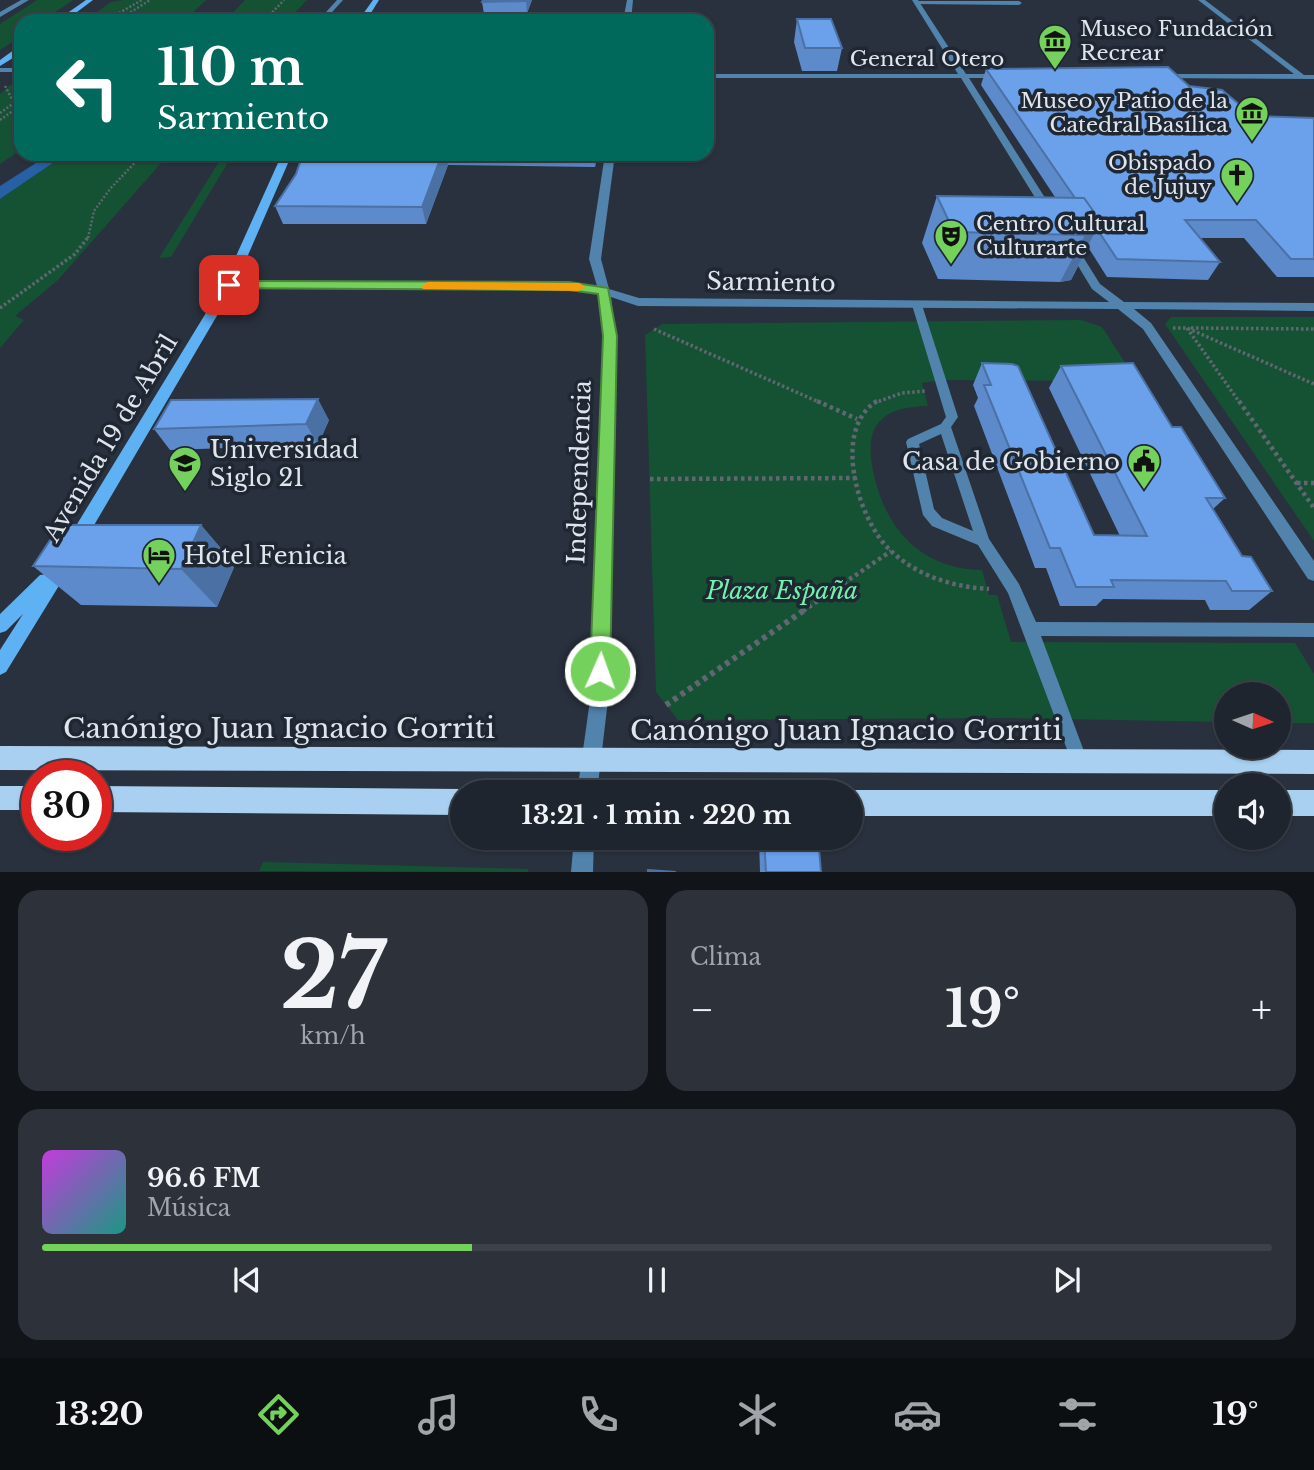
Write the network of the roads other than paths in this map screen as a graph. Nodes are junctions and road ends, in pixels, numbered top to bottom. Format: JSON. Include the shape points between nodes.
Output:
{"nodes":[{"id":1,"x":26,"y":0,"type":"edge"},
{"id":2,"x":90,"y":0,"type":"edge"},
{"id":3,"x":340,"y":0,"type":"edge"},
{"id":4,"x":1201,"y":0,"type":"edge"},
{"id":5,"x":916,"y":2,"type":"edge"},
{"id":6,"x":1019,"y":3,"type":"dead end"},
{"id":7,"x":70,"y":14,"type":"edge"},
{"id":8,"x":327,"y":14,"type":"edge"},
{"id":9,"x":0,"y":15,"type":"edge"},
{"id":10,"x":714,"y":76,"type":"edge"},
{"id":11,"x":963,"y":76,"type":"junction"},
{"id":12,"x":1017,"y":76,"type":"edge"},
{"id":13,"x":1152,"y":76,"type":"edge"},
{"id":14,"x":1302,"y":77,"type":"junction"},
{"id":15,"x":1314,"y":77,"type":"edge"},
{"id":16,"x":1314,"y":86,"type":"edge"},
{"id":17,"x":284,"y":161,"type":"edge"},
{"id":18,"x":609,"y":161,"type":"edge"},
{"id":19,"x":1052,"y":216,"type":"edge"},
{"id":20,"x":1067,"y":239,"type":"edge"},
{"id":21,"x":229,"y":285,"type":"junction"},
{"id":22,"x":604,"y":290,"type":"junction"},
{"id":23,"x":917,"y":305,"type":"junction"},
{"id":24,"x":1122,"y":307,"type":"junction"},
{"id":25,"x":1314,"y":307,"type":"edge"},
{"id":26,"x":944,"y":427,"type":"junction"},
{"id":27,"x":983,"y":541,"type":"junction"},
{"id":28,"x":62,"y":565,"type":"junction"},
{"id":29,"x":1314,"y":574,"type":"edge"},
{"id":30,"x":0,"y":625,"type":"edge"},
{"id":31,"x":1031,"y":629,"type":"junction"},
{"id":32,"x":1314,"y":630,"type":"edge"},
{"id":33,"x":0,"y":666,"type":"edge"},
{"id":34,"x":0,"y":758,"type":"edge"},
{"id":35,"x":593,"y":761,"type":"junction"},
{"id":36,"x":1080,"y":762,"type":"junction"},
{"id":37,"x":1314,"y":762,"type":"edge"},
{"id":38,"x":589,"y":780,"type":"edge"},
{"id":39,"x":0,"y":798,"type":"edge"},
{"id":40,"x":21,"y":799,"type":"edge"},
{"id":41,"x":112,"y":799,"type":"edge"},
{"id":42,"x":450,"y":802,"type":"edge"},
{"id":43,"x":863,"y":803,"type":"edge"},
{"id":44,"x":1214,"y":803,"type":"edge"},
{"id":45,"x":1291,"y":803,"type":"edge"},
{"id":46,"x":1314,"y":803,"type":"edge"},
{"id":47,"x":583,"y":850,"type":"edge"},
{"id":48,"x":582,"y":872,"type":"edge"}],
"edges":[{"from":1,"to":9,"type":"street"},
{"from":2,"to":7,"type":"main road"},
{"from":3,"to":8,"type":"lane"},
{"from":4,"to":14,"type":"street"},
{"from":5,"to":6,"type":"lane"},
{"from":5,"to":11,"type":"street"},
{"from":10,"to":11,"type":"street","name":"General Otero"},
{"from":11,"to":12,"type":"street","name":"General Otero"},
{"from":11,"to":19,"type":"street"},
{"from":13,"to":14,"type":"street"},
{"from":14,"to":15,"type":"street"},
{"from":14,"to":16,"type":"street"},
{"from":17,"to":21,"type":"main road","name":"Avenida 19 de Abril"},
{"from":18,"to":22,"type":"street","name":"Independencia","via":[[595,259]]},
{"from":20,"to":24,"type":"street","via":[[1097,286]]},
{"from":21,"to":22,"type":"street","name":"Sarmiento","via":[[569,286]]},
{"from":21,"to":28,"type":"main road","name":"Avenida 19 de Abril"},
{"from":22,"to":23,"type":"street","name":"Sarmiento","via":[[638,302]]},
{"from":22,"to":35,"type":"street","name":"Independencia","via":[[610,336],[599,699]]},
{"from":23,"to":24,"type":"street","name":"Sarmiento"},
{"from":23,"to":26,"type":"lane","via":[[952,417]]},
{"from":24,"to":25,"type":"street","name":"Sarmiento"},
{"from":24,"to":29,"type":"street","via":[[1147,326]]},
{"from":26,"to":27,"type":"lane"},
{"from":26,"to":27,"type":"lane","via":[[912,442],[928,511],[937,522]]},
{"from":27,"to":31,"type":"lane","via":[[1014,589]]},
{"from":28,"to":30,"type":"main road"},
{"from":28,"to":33,"type":"main road","name":"Avenida 19 de Abril"},
{"from":31,"to":32,"type":"lane"},
{"from":31,"to":36,"type":"lane"},
{"from":34,"to":35,"type":"main road","name":"Canónigo Juan Ignacio Gorriti"},
{"from":35,"to":36,"type":"main road","name":"Canónigo Juan Ignacio Gorriti"},
{"from":35,"to":38,"type":"street","name":"Independencia"},
{"from":36,"to":37,"type":"main road","name":"Canónigo Juan Ignacio Gorriti"},
{"from":39,"to":40,"type":"main road"},
{"from":41,"to":42,"type":"main road"},
{"from":43,"to":44,"type":"main road"},
{"from":45,"to":46,"type":"main road"},
{"from":47,"to":48,"type":"street"}]}
